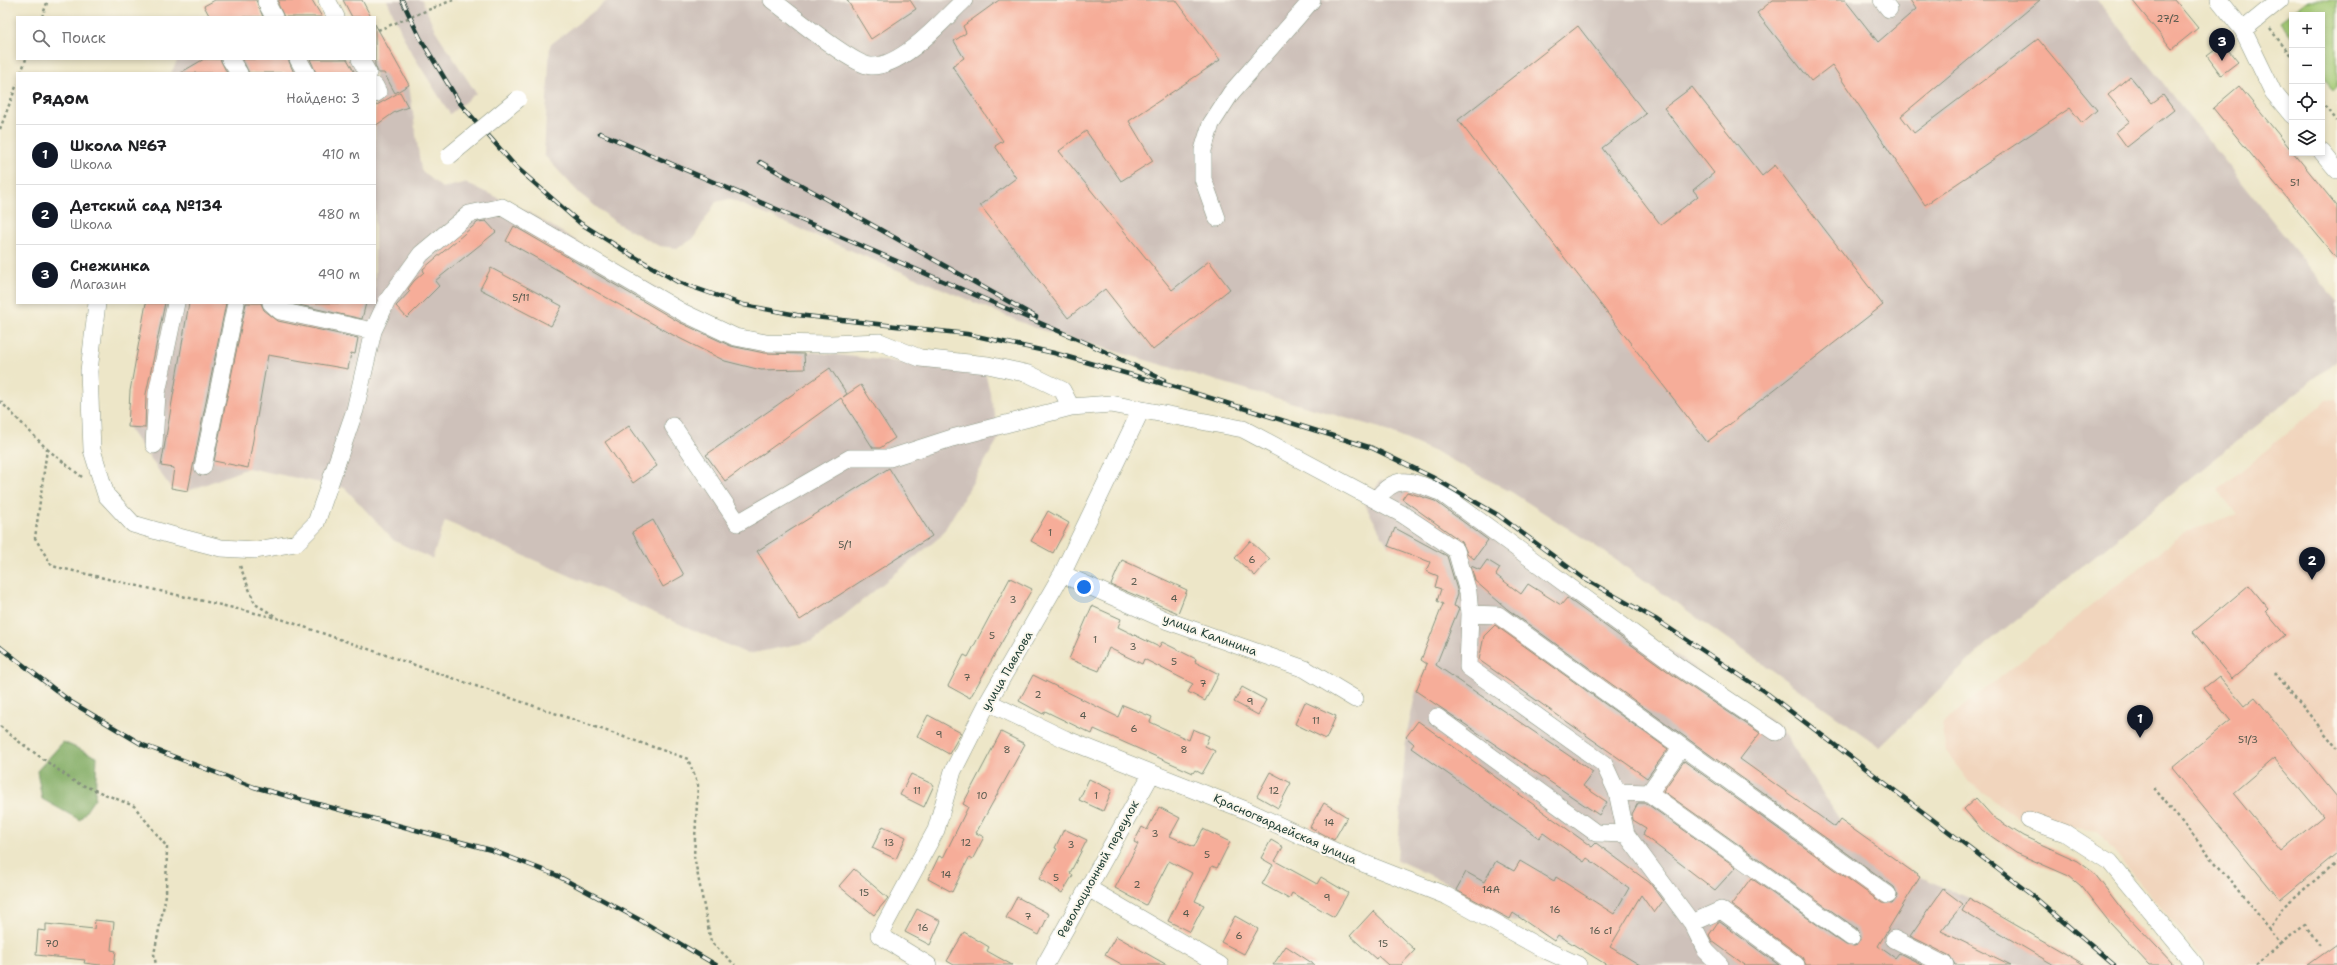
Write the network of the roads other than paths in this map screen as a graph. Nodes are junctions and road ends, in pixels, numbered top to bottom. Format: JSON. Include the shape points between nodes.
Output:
{"nodes":[{"id":1,"x":269,"y":0,"type":"edge"},
{"id":2,"x":327,"y":0,"type":"edge"},
{"id":3,"x":772,"y":0,"type":"edge"},
{"id":4,"x":964,"y":0,"type":"edge"},
{"id":5,"x":1312,"y":0,"type":"edge"},
{"id":6,"x":2219,"y":0,"type":"edge"},
{"id":7,"x":2280,"y":0,"type":"edge"},
{"id":8,"x":273,"y":16,"type":"edge"},
{"id":9,"x":335,"y":16,"type":"edge"},
{"id":10,"x":2243,"y":30,"type":"junction"},
{"id":11,"x":231,"y":60,"type":"edge"},
{"id":12,"x":299,"y":60,"type":"edge"},
{"id":13,"x":361,"y":60,"type":"edge"},
{"id":14,"x":238,"y":72,"type":"edge"},
{"id":15,"x":305,"y":72,"type":"edge"},
{"id":16,"x":367,"y":72,"type":"edge"},
{"id":17,"x":518,"y":99,"type":"dead end"},
{"id":18,"x":2289,"y":111,"type":"edge"},
{"id":19,"x":449,"y":156,"type":"dead end"},
{"id":20,"x":2325,"y":156,"type":"edge"},
{"id":21,"x":2337,"y":170,"type":"edge"},
{"id":22,"x":1217,"y":218,"type":"dead end"},
{"id":23,"x":97,"y":304,"type":"edge"},
{"id":24,"x":176,"y":304,"type":"edge"},
{"id":25,"x":236,"y":304,"type":"edge"},
{"id":26,"x":272,"y":304,"type":"edge"},
{"id":27,"x":373,"y":331,"type":"junction"},
{"id":28,"x":1071,"y":407,"type":"junction"},
{"id":29,"x":1141,"y":410,"type":"junction"},
{"id":30,"x":673,"y":426,"type":"dead end"},
{"id":31,"x":154,"y":445,"type":"dead end"},
{"id":32,"x":203,"y":467,"type":"dead end"},
{"id":33,"x":1376,"y":500,"type":"junction"},
{"id":34,"x":1062,"y":574,"type":"junction"},
{"id":35,"x":1470,"y":614,"type":"junction"},
{"id":36,"x":1355,"y":699,"type":"dead end"},
{"id":37,"x":988,"y":702,"type":"junction"},
{"id":38,"x":1437,"y":718,"type":"dead end"},
{"id":39,"x":1776,"y":732,"type":"dead end"},
{"id":40,"x":1682,"y":748,"type":"junction"},
{"id":41,"x":1152,"y":773,"type":"junction"},
{"id":42,"x":1617,"y":792,"type":"junction"},
{"id":43,"x":1649,"y":793,"type":"junction"},
{"id":44,"x":2029,"y":820,"type":"dead end"},
{"id":45,"x":1626,"y":834,"type":"junction"},
{"id":46,"x":1088,"y":888,"type":"junction"},
{"id":47,"x":1888,"y":895,"type":"dead end"},
{"id":48,"x":1692,"y":923,"type":"junction"},
{"id":49,"x":1851,"y":937,"type":"dead end"},
{"id":50,"x":1894,"y":939,"type":"dead end"},
{"id":51,"x":928,"y":965,"type":"edge"},
{"id":52,"x":1045,"y":965,"type":"edge"},
{"id":53,"x":1220,"y":965,"type":"edge"},
{"id":54,"x":1578,"y":965,"type":"edge"},
{"id":55,"x":1720,"y":965,"type":"edge"},
{"id":56,"x":1796,"y":965,"type":"edge"},
{"id":57,"x":1945,"y":965,"type":"edge"},
{"id":58,"x":2195,"y":965,"type":"edge"}],
"edges":[{"from":1,"to":8,"type":"street","via":[[266,2]]},
{"from":2,"to":9,"type":"street"},
{"from":3,"to":4,"type":"street","via":[[847,56],[871,66],[890,62],[915,46]]},
{"from":5,"to":22,"type":"street","via":[[1231,93],[1211,124],[1203,150],[1203,179]]},
{"from":6,"to":10,"type":"street"},
{"from":7,"to":10,"type":"street"},
{"from":10,"to":18,"type":"street","via":[[2273,92]]},
{"from":11,"to":14,"type":"street"},
{"from":12,"to":15,"type":"street"},
{"from":13,"to":16,"type":"street"},
{"from":17,"to":19,"type":"street","bridge":true},
{"from":20,"to":21,"type":"street"},
{"from":23,"to":27,"type":"street","via":[[89,371],[92,450],[106,495],[132,524],[214,546],[233,548],[256,550],[296,544],[316,523],[355,410]]},
{"from":24,"to":31,"type":"street","via":[[157,393]]},
{"from":25,"to":32,"type":"street"},
{"from":26,"to":27,"type":"street","via":[[280,311]]},
{"from":27,"to":28,"type":"street","via":[[387,301],[421,254],[469,214],[502,207],[684,313],[735,337],[766,343],[880,342],[920,358],[988,365],[1029,374],[1062,390]]},
{"from":28,"to":29,"type":"street","via":[[1111,404]]},
{"from":28,"to":30,"type":"street","via":[[952,438],[890,458],[850,458],[738,523]]},
{"from":29,"to":33,"type":"street","via":[[1243,429]]},
{"from":29,"to":34,"type":"street","name":"улица Павлова"},
{"from":33,"to":35,"type":"street","via":[[1456,550],[1468,592]]},
{"from":33,"to":39,"type":"street","via":[[1385,488],[1406,480],[1440,492],[1679,667]]},
{"from":34,"to":36,"type":"street","name":"улица Калинина","via":[[1168,621],[1305,669]]},
{"from":34,"to":37,"type":"street","name":"улица Павлова"},
{"from":35,"to":40,"type":"street","via":[[1498,615]]},
{"from":35,"to":42,"type":"street","via":[[1468,667],[1604,764]]},
{"from":37,"to":41,"type":"street","name":"Красногвардейская улица","via":[[1066,739]]},
{"from":37,"to":51,"type":"street","name":"улица Павлова","via":[[953,771],[936,830],[880,935]]},
{"from":38,"to":45,"type":"street","via":[[1596,832]]},
{"from":40,"to":43,"type":"street"},
{"from":40,"to":47,"type":"street"},
{"from":41,"to":46,"type":"street","name":"Революционный переулок"},
{"from":41,"to":54,"type":"street","name":"Красногвардейская улица","via":[[1248,811],[1345,856],[1447,896],[1539,947]]},
{"from":42,"to":43,"type":"street"},
{"from":42,"to":45,"type":"street"},
{"from":43,"to":49,"type":"street"},
{"from":44,"to":58,"type":"street","via":[[2065,833],[2110,862]]},
{"from":45,"to":48,"type":"street"},
{"from":46,"to":52,"type":"street","name":"Революционный переулок"},
{"from":46,"to":53,"type":"street"},
{"from":48,"to":55,"type":"street","via":[[1706,951]]},
{"from":48,"to":56,"type":"street","via":[[1721,910]]},
{"from":50,"to":57,"type":"street"}]}
